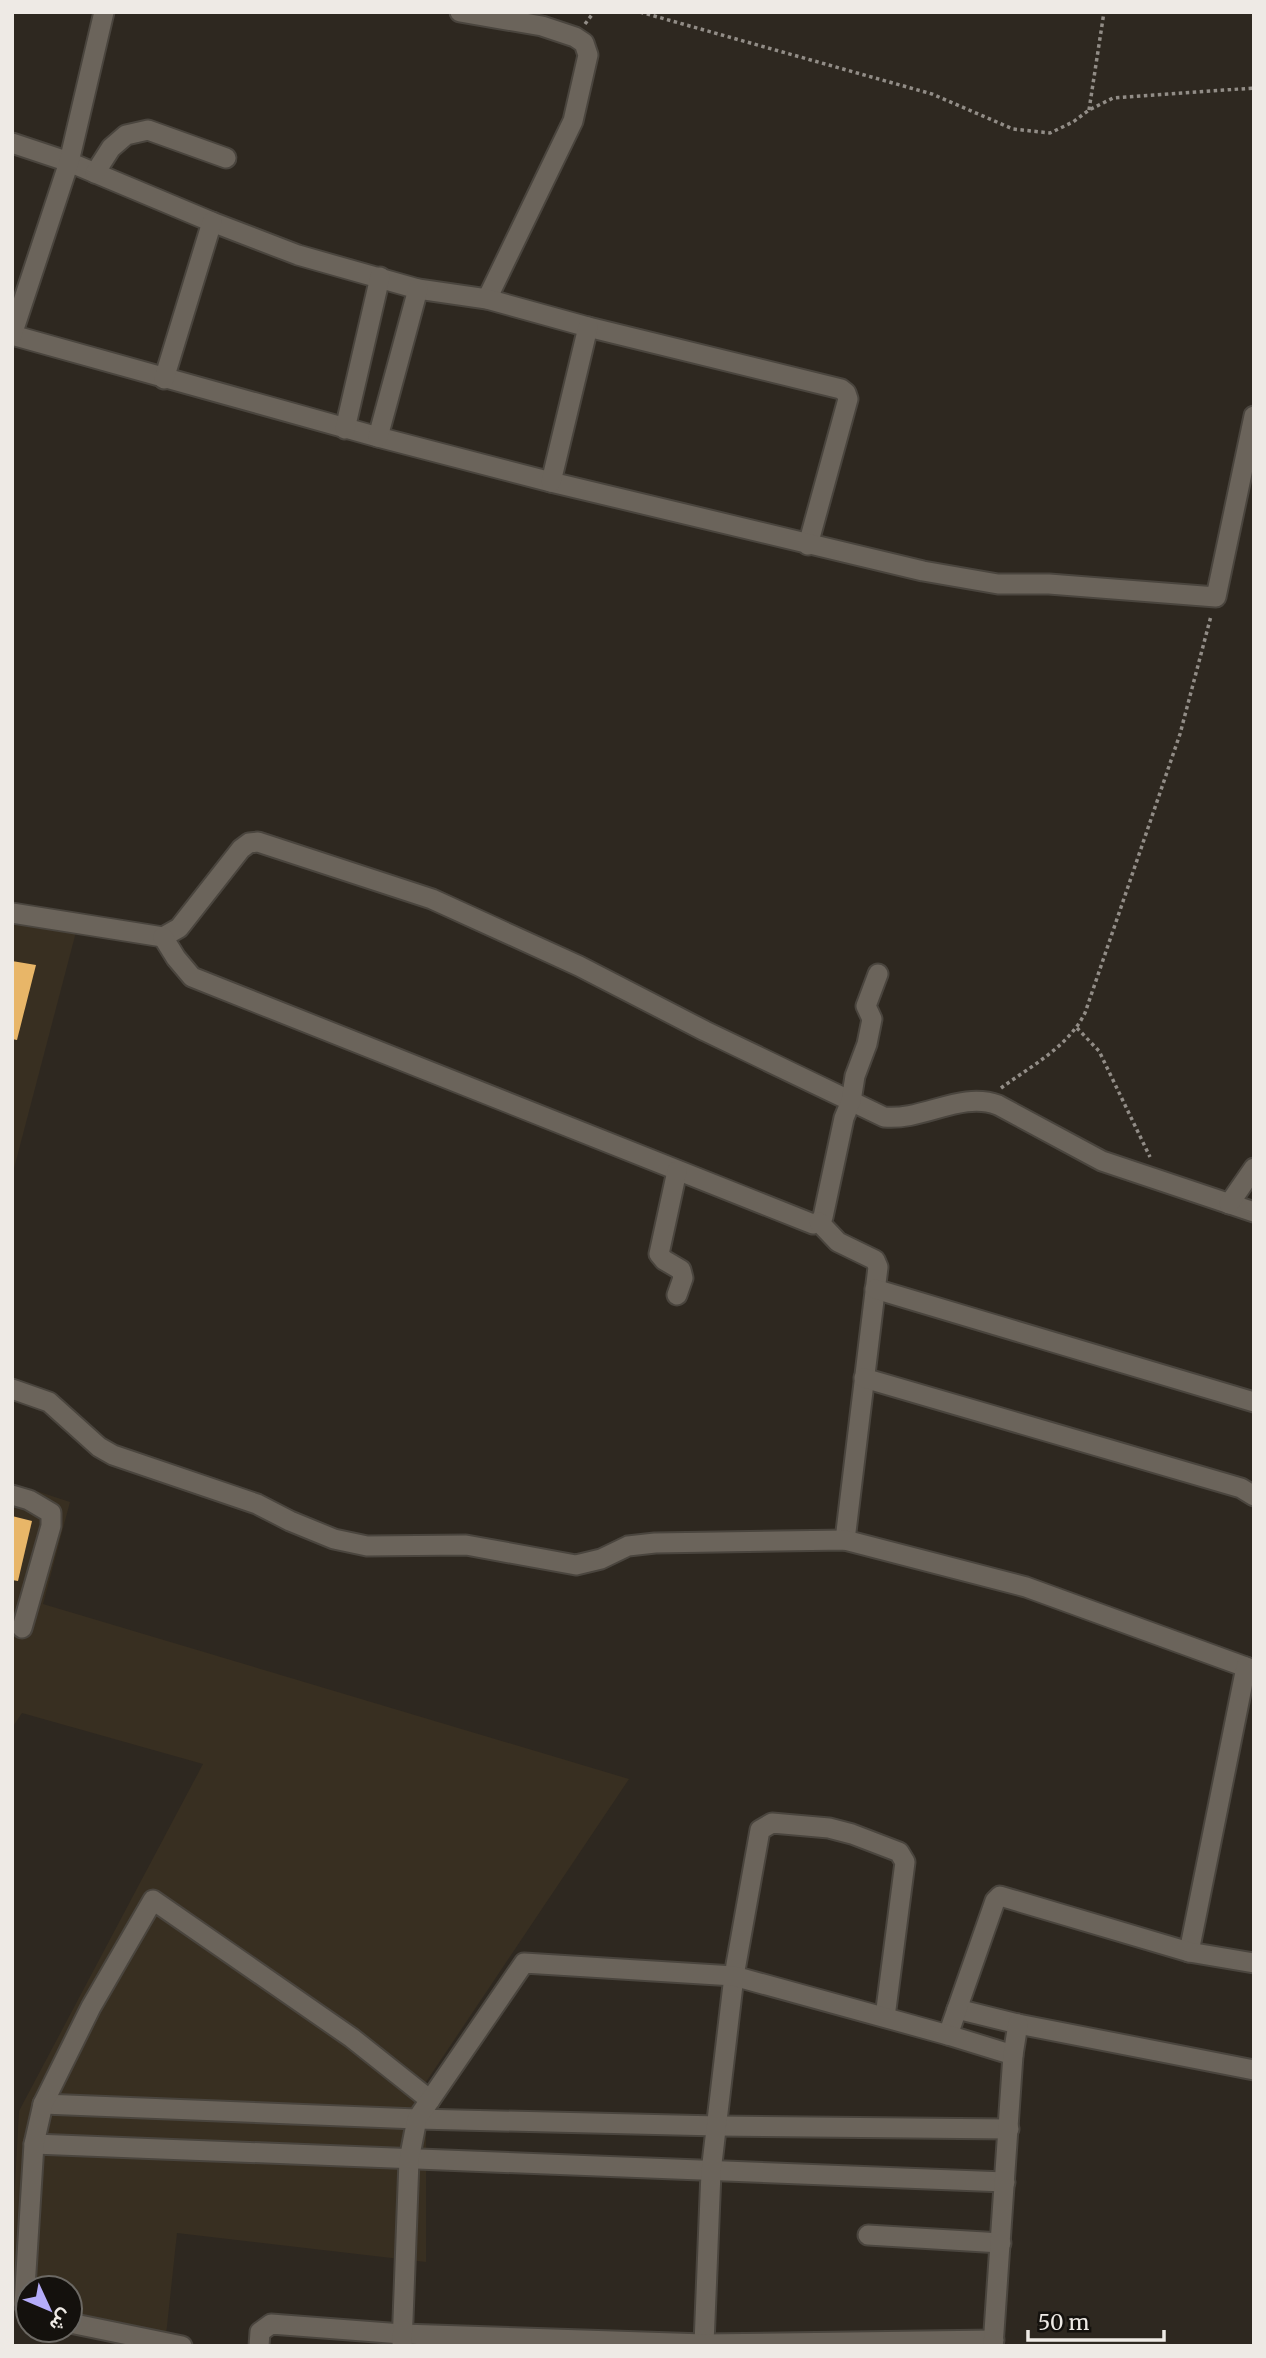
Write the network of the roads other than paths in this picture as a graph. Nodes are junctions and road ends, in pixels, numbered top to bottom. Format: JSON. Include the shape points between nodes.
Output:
{"nodes":[{"id":1,"x":104,"y":12,"type":"edge"},
{"id":2,"x":460,"y":12,"type":"edge"},
{"id":3,"x":12,"y":143,"type":"edge"},
{"id":4,"x":226,"y":158,"type":"dead end"},
{"id":5,"x":69,"y":162,"type":"junction"},
{"id":6,"x":95,"y":173,"type":"junction"},
{"id":7,"x":212,"y":222,"type":"junction"},
{"id":8,"x":380,"y":277,"type":"junction"},
{"id":9,"x":418,"y":289,"type":"junction"},
{"id":10,"x":487,"y":299,"type":"junction"},
{"id":11,"x":589,"y":327,"type":"junction"},
{"id":12,"x":12,"y":335,"type":"edge"},
{"id":13,"x":164,"y":379,"type":"junction"},
{"id":14,"x":1254,"y":416,"type":"edge"},
{"id":15,"x":345,"y":429,"type":"junction"},
{"id":16,"x":378,"y":437,"type":"junction"},
{"id":17,"x":551,"y":482,"type":"junction"},
{"id":18,"x":1245,"y":504,"type":"edge"},
{"id":19,"x":808,"y":545,"type":"junction"},
{"id":20,"x":12,"y":913,"type":"edge"},
{"id":21,"x":163,"y":937,"type":"junction"},
{"id":22,"x":878,"y":974,"type":"dead end"},
{"id":23,"x":851,"y":1101,"type":"junction"},
{"id":24,"x":1254,"y":1168,"type":"edge"},
{"id":25,"x":677,"y":1171,"type":"junction"},
{"id":26,"x":1229,"y":1204,"type":"junction"},
{"id":27,"x":1254,"y":1212,"type":"edge"},
{"id":28,"x":819,"y":1222,"type":"junction"},
{"id":29,"x":875,"y":1289,"type":"junction"},
{"id":30,"x":677,"y":1295,"type":"dead end"},
{"id":31,"x":864,"y":1378,"type":"junction"},
{"id":32,"x":12,"y":1389,"type":"edge"},
{"id":33,"x":1254,"y":1402,"type":"edge"},
{"id":34,"x":12,"y":1495,"type":"edge"},
{"id":35,"x":1254,"y":1496,"type":"edge"},
{"id":36,"x":845,"y":1539,"type":"junction"},
{"id":37,"x":22,"y":1628,"type":"dead end"},
{"id":38,"x":1250,"y":1669,"type":"edge"},
{"id":39,"x":1189,"y":1952,"type":"junction"},
{"id":40,"x":1254,"y":1964,"type":"edge"},
{"id":41,"x":734,"y":1976,"type":"junction"},
{"id":42,"x":957,"y":2009,"type":"junction"},
{"id":43,"x":885,"y":2017,"type":"junction"},
{"id":44,"x":1018,"y":2024,"type":"junction"},
{"id":45,"x":948,"y":2035,"type":"junction"},
{"id":46,"x":1013,"y":2056,"type":"junction"},
{"id":47,"x":1254,"y":2070,"type":"edge"},
{"id":48,"x":430,"y":2100,"type":"junction"},
{"id":49,"x":43,"y":2104,"type":"junction"},
{"id":50,"x":417,"y":2119,"type":"junction"},
{"id":51,"x":718,"y":2126,"type":"junction"},
{"id":52,"x":1009,"y":2129,"type":"junction"},
{"id":53,"x":34,"y":2144,"type":"junction"},
{"id":54,"x":409,"y":2160,"type":"junction"},
{"id":55,"x":711,"y":2172,"type":"junction"},
{"id":56,"x":1005,"y":2182,"type":"junction"},
{"id":57,"x":867,"y":2235,"type":"dead end"},
{"id":58,"x":1001,"y":2243,"type":"junction"},
{"id":59,"x":26,"y":2274,"type":"edge"},
{"id":60,"x":84,"y":2326,"type":"edge"},
{"id":61,"x":402,"y":2340,"type":"edge"},
{"id":62,"x":993,"y":2343,"type":"edge"},
{"id":63,"x":704,"y":2344,"type":"junction"},
{"id":64,"x":182,"y":2346,"type":"edge"},
{"id":65,"x":259,"y":2346,"type":"edge"}],
"edges":[{"from":1,"to":5,"type":"street"},
{"from":2,"to":10,"type":"street","via":[[542,26],[575,37],[589,55],[573,121]]},
{"from":3,"to":5,"type":"street"},
{"from":4,"to":6,"type":"street","via":[[148,130],[126,135]]},
{"from":5,"to":6,"type":"street"},
{"from":5,"to":12,"type":"street"},
{"from":6,"to":7,"type":"street"},
{"from":7,"to":8,"type":"street","via":[[298,255]]},
{"from":7,"to":13,"type":"street"},
{"from":8,"to":9,"type":"street"},
{"from":8,"to":15,"type":"street"},
{"from":9,"to":10,"type":"street"},
{"from":9,"to":16,"type":"street"},
{"from":10,"to":11,"type":"street"},
{"from":11,"to":17,"type":"street"},
{"from":11,"to":19,"type":"street","via":[[846,393]]},
{"from":12,"to":13,"type":"street"},
{"from":13,"to":15,"type":"street"},
{"from":14,"to":18,"type":"street"},
{"from":15,"to":16,"type":"street"},
{"from":16,"to":17,"type":"street"},
{"from":17,"to":19,"type":"street"},
{"from":18,"to":19,"type":"street","via":[[1216,597],[998,584]]},
{"from":20,"to":21,"type":"street"},
{"from":21,"to":23,"type":"street","via":[[179,928],[241,849],[258,842],[432,899]]},
{"from":21,"to":25,"type":"street","via":[[192,977]]},
{"from":22,"to":23,"type":"street","via":[[866,1006],[872,1019]]},
{"from":23,"to":26,"type":"street","via":[[884,1117],[900,1119],[984,1100],[1102,1161]]},
{"from":23,"to":28,"type":"street"},
{"from":24,"to":26,"type":"street"},
{"from":25,"to":28,"type":"street","via":[[807,1223]]},
{"from":25,"to":30,"type":"street","via":[[659,1254],[681,1270]]},
{"from":26,"to":27,"type":"street"},
{"from":28,"to":29,"type":"street","via":[[838,1242],[875,1260]]},
{"from":29,"to":31,"type":"street"},
{"from":29,"to":33,"type":"street"},
{"from":31,"to":35,"type":"street","via":[[1241,1488]]},
{"from":31,"to":36,"type":"street"},
{"from":32,"to":36,"type":"street","via":[[49,1402],[113,1455],[257,1504],[334,1539],[367,1546],[466,1545],[576,1565],[628,1546],[655,1543]]},
{"from":34,"to":37,"type":"street","via":[[51,1513]]},
{"from":36,"to":38,"type":"street","via":[[1026,1587]]},
{"from":38,"to":39,"type":"street"},
{"from":39,"to":40,"type":"street"},
{"from":39,"to":42,"type":"street","via":[[1000,1896]]},
{"from":41,"to":43,"type":"street"},
{"from":41,"to":43,"type":"street","via":[[760,1830],[772,1823],[852,1834],[898,1852],[905,1862]]},
{"from":41,"to":48,"type":"street","via":[[524,1963]]},
{"from":41,"to":51,"type":"street"},
{"from":42,"to":44,"type":"street"},
{"from":42,"to":45,"type":"street"},
{"from":43,"to":45,"type":"street"},
{"from":44,"to":46,"type":"street"},
{"from":44,"to":47,"type":"street"},
{"from":45,"to":46,"type":"street"},
{"from":46,"to":52,"type":"street"},
{"from":48,"to":49,"type":"street","via":[[352,2038],[153,1900],[91,2007]]},
{"from":48,"to":50,"type":"street"},
{"from":49,"to":50,"type":"street"},
{"from":49,"to":53,"type":"street"},
{"from":50,"to":51,"type":"street"},
{"from":50,"to":54,"type":"street"},
{"from":51,"to":52,"type":"street"},
{"from":51,"to":55,"type":"street"},
{"from":52,"to":56,"type":"street"},
{"from":53,"to":54,"type":"street"},
{"from":53,"to":59,"type":"street"},
{"from":54,"to":55,"type":"street"},
{"from":54,"to":61,"type":"street"},
{"from":55,"to":56,"type":"street"},
{"from":55,"to":63,"type":"street"},
{"from":56,"to":58,"type":"street"},
{"from":57,"to":58,"type":"street"},
{"from":58,"to":62,"type":"street"},
{"from":60,"to":64,"type":"street"},
{"from":61,"to":63,"type":"street"},
{"from":61,"to":65,"type":"street","via":[[271,2324],[260,2332]]},
{"from":62,"to":63,"type":"street"}]}
